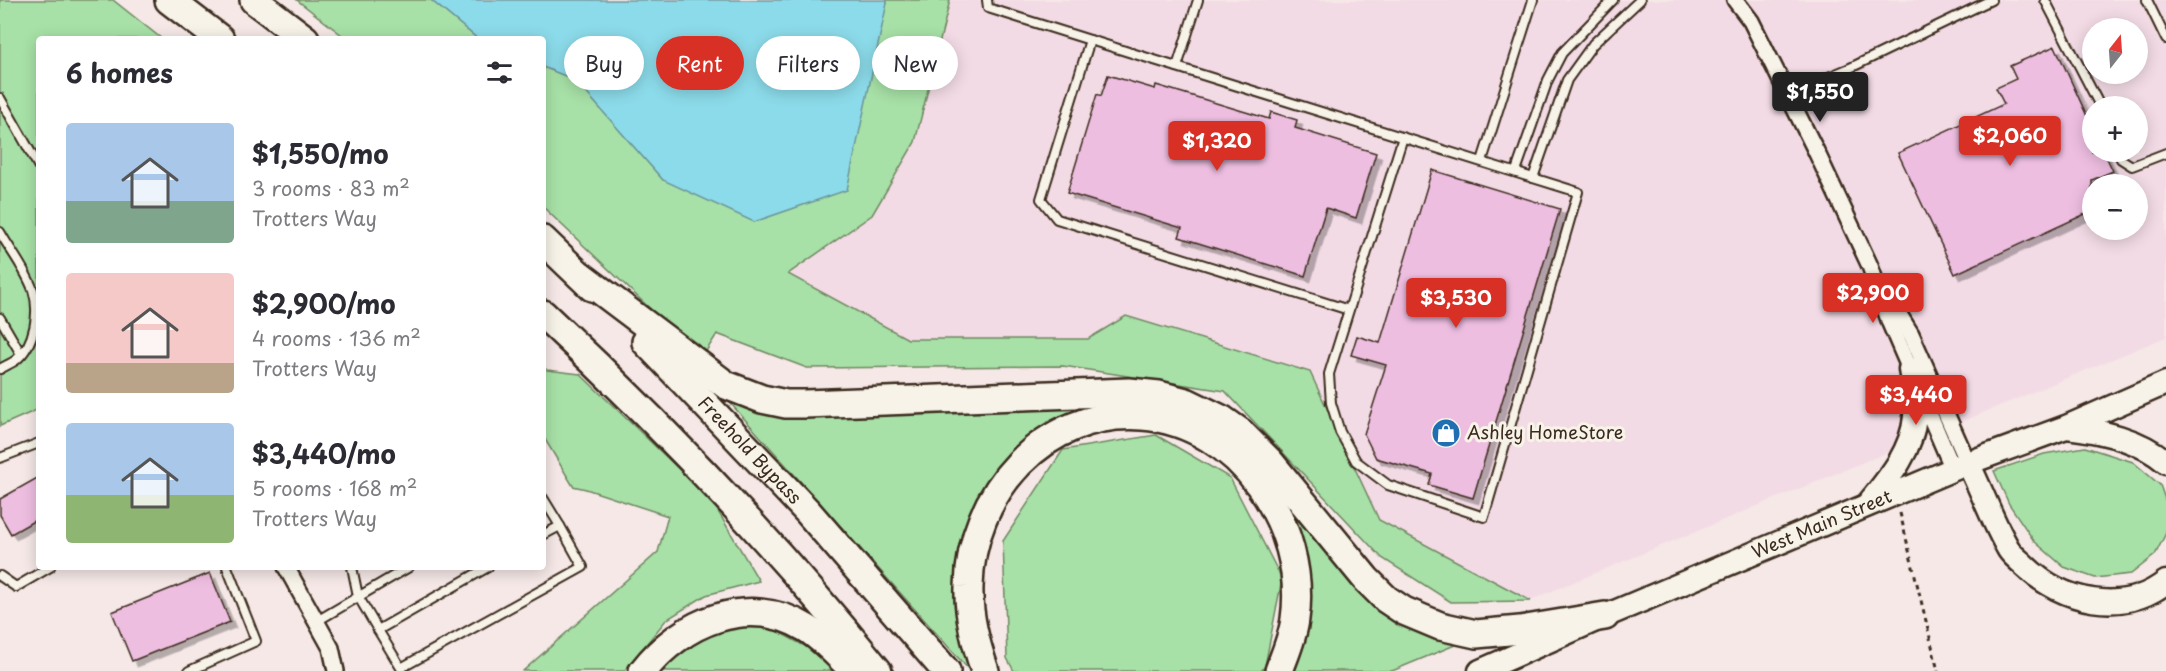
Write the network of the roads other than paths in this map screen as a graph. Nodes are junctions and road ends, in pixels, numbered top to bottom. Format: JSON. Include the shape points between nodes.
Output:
{"nodes":[{"id":1,"x":169,"y":0,"type":"edge"},
{"id":2,"x":254,"y":0,"type":"edge"},
{"id":3,"x":987,"y":0,"type":"edge"},
{"id":4,"x":1198,"y":0,"type":"edge"},
{"id":5,"x":1533,"y":0,"type":"edge"},
{"id":6,"x":1613,"y":0,"type":"edge"},
{"id":7,"x":1640,"y":0,"type":"edge"},
{"id":8,"x":1735,"y":0,"type":"edge"},
{"id":9,"x":1991,"y":0,"type":"edge"},
{"id":10,"x":2046,"y":0,"type":"edge"},
{"id":11,"x":2147,"y":0,"type":"edge"},
{"id":12,"x":216,"y":36,"type":"edge"},
{"id":13,"x":301,"y":36,"type":"edge"},
{"id":14,"x":2166,"y":39,"type":"edge"},
{"id":15,"x":1090,"y":40,"type":"junction"},
{"id":16,"x":1177,"y":67,"type":"junction"},
{"id":17,"x":1786,"y":94,"type":"junction"},
{"id":18,"x":2095,"y":96,"type":"edge"},
{"id":19,"x":0,"y":98,"type":"edge"},
{"id":20,"x":1402,"y":137,"type":"junction"},
{"id":21,"x":2166,"y":153,"type":"edge"},
{"id":22,"x":2148,"y":160,"type":"edge"},
{"id":23,"x":1482,"y":161,"type":"junction"},
{"id":24,"x":36,"y":162,"type":"edge"},
{"id":25,"x":2126,"y":162,"type":"edge"},
{"id":26,"x":2142,"y":162,"type":"edge"},
{"id":27,"x":1516,"y":171,"type":"junction"},
{"id":28,"x":1533,"y":178,"type":"junction"},
{"id":29,"x":0,"y":232,"type":"edge"},
{"id":30,"x":546,"y":243,"type":"edge"},
{"id":31,"x":1870,"y":266,"type":"junction"},
{"id":32,"x":580,"y":275,"type":"junction"},
{"id":33,"x":1349,"y":310,"type":"junction"},
{"id":34,"x":546,"y":317,"type":"edge"},
{"id":35,"x":0,"y":318,"type":"edge"},
{"id":36,"x":21,"y":354,"type":"junction"},
{"id":37,"x":0,"y":369,"type":"edge"},
{"id":38,"x":1910,"y":369,"type":"junction"},
{"id":39,"x":2166,"y":383,"type":"edge"},
{"id":40,"x":2066,"y":427,"type":"junction"},
{"id":41,"x":36,"y":444,"type":"edge"},
{"id":42,"x":0,"y":459,"type":"edge"},
{"id":43,"x":2166,"y":462,"type":"edge"},
{"id":44,"x":1961,"y":466,"type":"junction"},
{"id":45,"x":546,"y":503,"type":"edge"},
{"id":46,"x":1868,"y":505,"type":"junction"},
{"id":47,"x":560,"y":526,"type":"junction"},
{"id":48,"x":546,"y":533,"type":"edge"},
{"id":49,"x":45,"y":570,"type":"edge"},
{"id":50,"x":228,"y":570,"type":"edge"},
{"id":51,"x":288,"y":570,"type":"edge"},
{"id":52,"x":353,"y":570,"type":"edge"},
{"id":53,"x":404,"y":570,"type":"edge"},
{"id":54,"x":483,"y":570,"type":"edge"},
{"id":55,"x":0,"y":576,"type":"edge"},
{"id":56,"x":2166,"y":582,"type":"edge"},
{"id":57,"x":358,"y":596,"type":"junction"},
{"id":58,"x":1605,"y":615,"type":"junction"},
{"id":59,"x":317,"y":621,"type":"junction"},
{"id":60,"x":378,"y":630,"type":"junction"},
{"id":61,"x":189,"y":671,"type":"edge"},
{"id":62,"x":336,"y":671,"type":"edge"},
{"id":63,"x":643,"y":671,"type":"edge"},
{"id":64,"x":855,"y":671,"type":"edge"},
{"id":65,"x":878,"y":671,"type":"edge"},
{"id":66,"x":946,"y":671,"type":"edge"},
{"id":67,"x":986,"y":671,"type":"edge"},
{"id":68,"x":1279,"y":671,"type":"edge"},
{"id":69,"x":1480,"y":671,"type":"edge"}],
"edges":[{"from":1,"to":12,"type":"highway"},
{"from":2,"to":13,"type":"highway"},
{"from":3,"to":15,"type":"lane","via":[[988,8]]},
{"from":4,"to":16,"type":"lane"},
{"from":5,"to":23,"type":"lane"},
{"from":6,"to":27,"type":"lane","via":[[1562,53],[1548,80]]},
{"from":7,"to":28,"type":"lane","via":[[1593,44],[1566,80]]},
{"from":8,"to":17,"type":"street","via":[[1751,21]]},
{"from":9,"to":17,"type":"lane","via":[[1850,68]]},
{"from":10,"to":18,"type":"lane"},
{"from":11,"to":14,"type":"lane"},
{"from":15,"to":16,"type":"lane"},
{"from":15,"to":33,"type":"lane","via":[[1041,199],[1057,219]]},
{"from":16,"to":20,"type":"lane"},
{"from":17,"to":31,"type":"street"},
{"from":19,"to":24,"type":"lane"},
{"from":20,"to":23,"type":"lane"},
{"from":20,"to":33,"type":"lane"},
{"from":21,"to":22,"type":"lane"},
{"from":23,"to":27,"type":"lane"},
{"from":25,"to":26,"type":"lane","via":[[2132,166]]},
{"from":27,"to":28,"type":"lane"},
{"from":28,"to":33,"type":"lane","via":[[1578,192],[1484,517],[1388,485],[1356,460],[1340,432],[1331,403],[1329,374]]},
{"from":29,"to":36,"type":"lane","via":[[32,288],[36,303],[32,334]]},
{"from":30,"to":32,"type":"highway","name":"Freehold Bypass"},
{"from":31,"to":38,"type":"street"},
{"from":31,"to":44,"type":"street","via":[[1911,334]]},
{"from":32,"to":58,"type":"highway","via":[[715,378],[762,399],[805,404],[1129,392],[1186,402],[1223,420],[1256,446],[1366,579],[1404,611],[1440,626],[1476,634]]},
{"from":32,"to":66,"type":"highway","name":"Freehold Bypass","via":[[808,512]]},
{"from":34,"to":65,"type":"highway","via":[[732,504]]},
{"from":35,"to":36,"type":"lane"},
{"from":36,"to":37,"type":"lane"},
{"from":38,"to":44,"type":"street"},
{"from":38,"to":46,"type":"main road","via":[[1915,416],[1911,436],[1899,465]]},
{"from":39,"to":40,"type":"main road","name":"West Main Street"},
{"from":40,"to":43,"type":"main road","via":[[2100,431],[2155,453]]},
{"from":40,"to":44,"type":"main road","name":"West Main Street"},
{"from":41,"to":42,"type":"lane"},
{"from":44,"to":46,"type":"main road","name":"West Main Street"},
{"from":44,"to":56,"type":"main road","via":[[2010,551],[2033,574],[2060,592],[2095,602],[2126,601]]},
{"from":45,"to":47,"type":"lane"},
{"from":46,"to":58,"type":"main road","name":"West Main Street"},
{"from":47,"to":48,"type":"lane"},
{"from":47,"to":60,"type":"lane","via":[[583,567],[401,669]]},
{"from":49,"to":55,"type":"lane","via":[[16,587]]},
{"from":50,"to":61,"type":"lane","via":[[256,641]]},
{"from":51,"to":59,"type":"street"},
{"from":52,"to":57,"type":"lane"},
{"from":53,"to":57,"type":"lane"},
{"from":54,"to":60,"type":"lane"},
{"from":57,"to":59,"type":"lane"},
{"from":57,"to":60,"type":"lane"},
{"from":58,"to":69,"type":"main road","name":"West Main Street"},
{"from":59,"to":62,"type":"street","via":[[331,648]]},
{"from":63,"to":64,"type":"highway","via":[[683,632],[722,616],[754,612],[776,615],[807,628]]},
{"from":67,"to":68,"type":"highway","via":[[971,621],[969,585],[975,539],[994,495],[1008,474],[1045,440],[1090,420],[1115,416],[1142,416],[1177,423],[1200,433],[1223,448],[1267,495],[1289,543],[1297,595],[1295,620]]}]}
